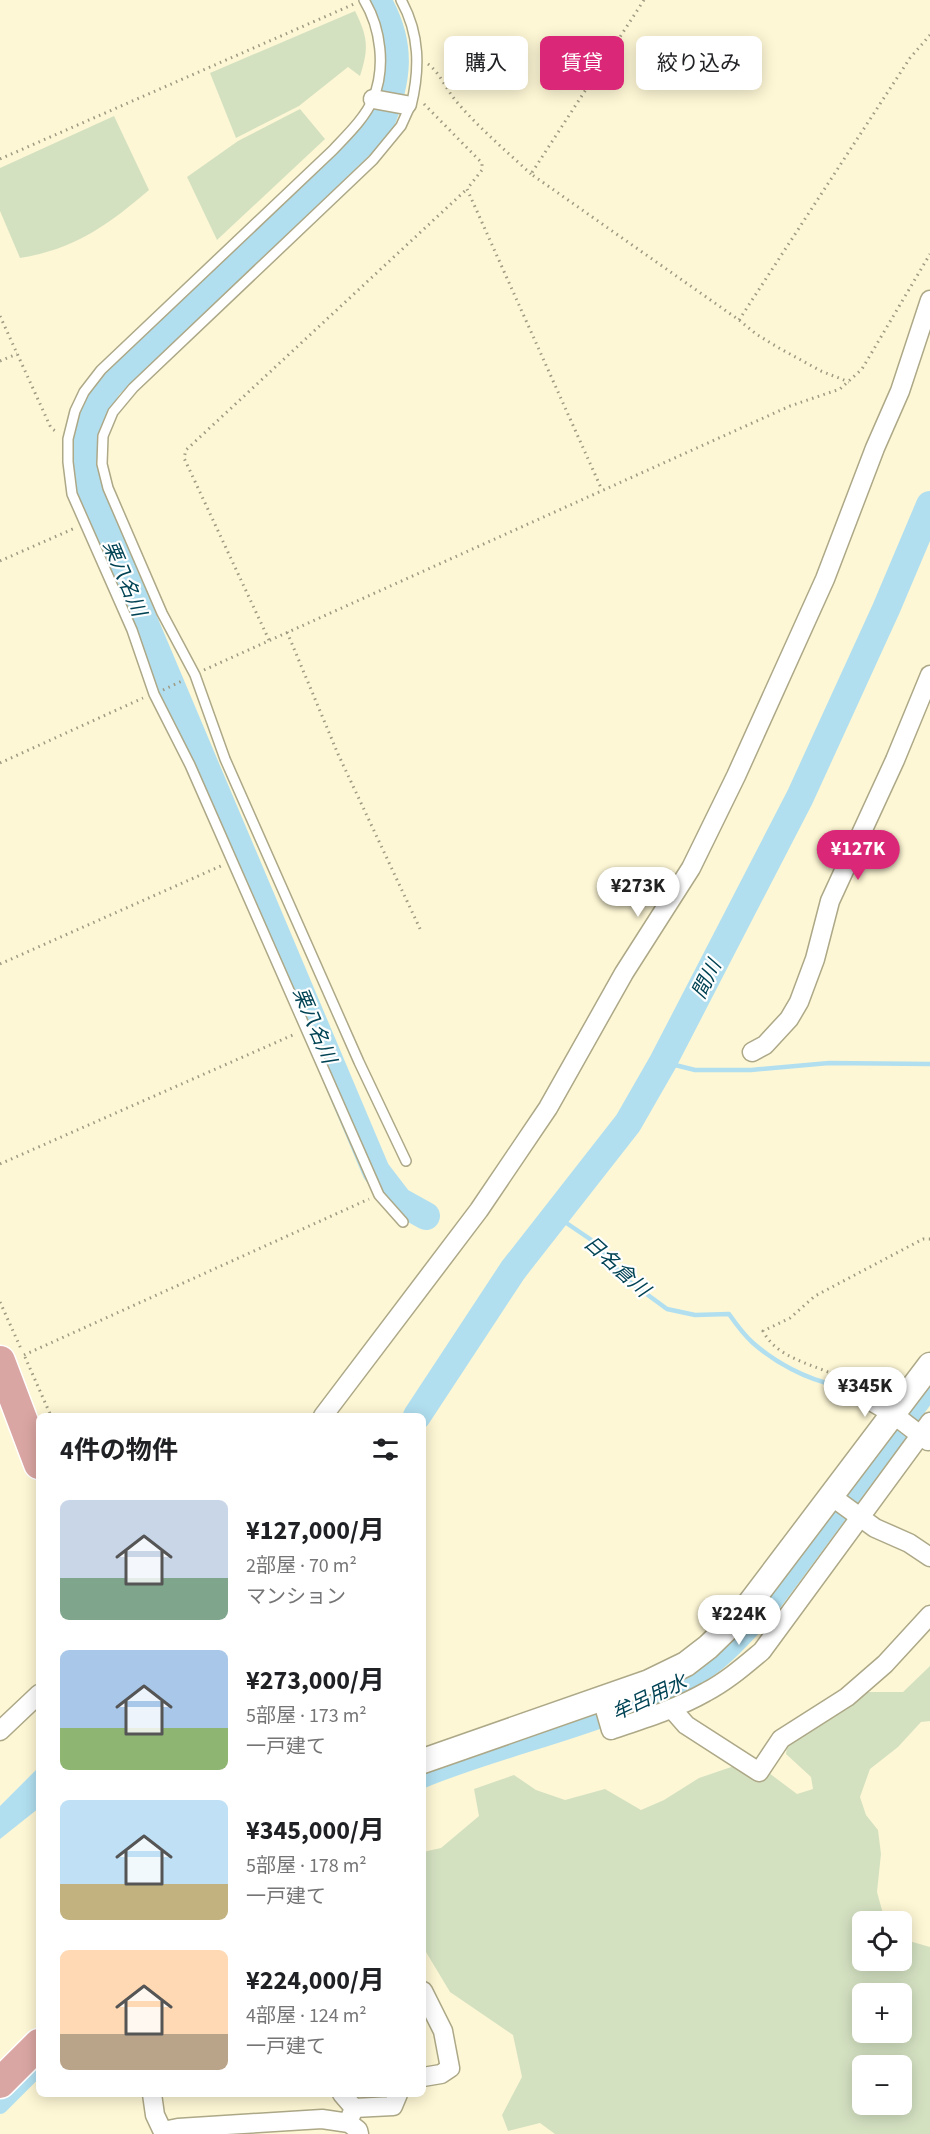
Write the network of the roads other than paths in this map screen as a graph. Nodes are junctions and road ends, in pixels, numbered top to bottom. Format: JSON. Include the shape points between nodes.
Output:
{"nodes":[{"id":1,"x":364,"y":0,"type":"edge"},
{"id":2,"x":401,"y":0,"type":"edge"},
{"id":3,"x":376,"y":99,"type":"junction"},
{"id":4,"x":410,"y":103,"type":"junction"},
{"id":5,"x":930,"y":300,"type":"edge"},
{"id":6,"x":930,"y":675,"type":"edge"},
{"id":7,"x":752,"y":1052,"type":"dead end"},
{"id":8,"x":406,"y":1161,"type":"dead end"},
{"id":9,"x":403,"y":1222,"type":"dead end"},
{"id":10,"x":12,"y":1358,"type":"edge"},
{"id":11,"x":930,"y":1365,"type":"edge"},
{"id":12,"x":850,"y":1389,"type":"road end"},
{"id":13,"x":325,"y":1413,"type":"edge"},
{"id":14,"x":896,"y":1417,"type":"junction"},
{"id":15,"x":924,"y":1433,"type":"edge"},
{"id":16,"x":36,"y":1452,"type":"edge"},
{"id":17,"x":835,"y":1499,"type":"junction"},
{"id":18,"x":859,"y":1514,"type":"junction"},
{"id":19,"x":930,"y":1557,"type":"edge"},
{"id":20,"x":930,"y":1615,"type":"edge"},
{"id":21,"x":36,"y":1697,"type":"edge"},
{"id":22,"x":602,"y":1702,"type":"junction"},
{"id":23,"x":672,"y":1709,"type":"junction"},
{"id":24,"x":0,"y":1731,"type":"edge"},
{"id":25,"x":426,"y":1760,"type":"edge"},
{"id":26,"x":426,"y":1997,"type":"edge"},
{"id":27,"x":36,"y":2047,"type":"edge"},
{"id":28,"x":426,"y":2076,"type":"edge"},
{"id":29,"x":0,"y":2083,"type":"edge"},
{"id":30,"x":152,"y":2097,"type":"edge"},
{"id":31,"x":397,"y":2097,"type":"edge"},
{"id":32,"x":351,"y":2115,"type":"edge"},
{"id":33,"x":163,"y":2133,"type":"edge"}],
"edges":[{"from":1,"to":3,"type":"lane","via":[[374,16],[380,39]]},
{"from":2,"to":4,"type":"lane","via":[[410,16],[417,63]]},
{"from":3,"to":4,"type":"street"},
{"from":3,"to":9,"type":"lane","via":[[333,150],[101,370],[75,411],[68,439],[68,462],[72,494],[157,692],[379,1195]]},
{"from":4,"to":8,"type":"lane","via":[[401,126],[373,160],[133,388],[113,412],[103,436],[102,464],[108,488],[225,759]]},
{"from":5,"to":13,"type":"street","via":[[900,391],[825,579],[691,868],[624,973],[548,1108],[479,1210]]},
{"from":6,"to":7,"type":"street","via":[[830,901],[799,1002],[789,1019]]},
{"from":10,"to":16,"type":"main road"},
{"from":11,"to":14,"type":"street"},
{"from":12,"to":14,"type":"street"},
{"from":14,"to":15,"type":"street"},
{"from":14,"to":17,"type":"street"},
{"from":15,"to":18,"type":"street"},
{"from":17,"to":18,"type":"street"},
{"from":17,"to":22,"type":"street","via":[[741,1614],[708,1647],[686,1664]]},
{"from":18,"to":19,"type":"street","via":[[874,1528]]},
{"from":18,"to":23,"type":"street","via":[[762,1651],[706,1692]]},
{"from":20,"to":23,"type":"street","via":[[885,1664],[847,1697],[781,1739],[759,1772],[686,1725]]},
{"from":21,"to":24,"type":"street"},
{"from":22,"to":23,"type":"street","via":[[611,1730]]},
{"from":22,"to":25,"type":"street"},
{"from":26,"to":28,"type":"street","via":[[443,2031],[450,2068]]},
{"from":27,"to":29,"type":"main road"},
{"from":30,"to":33,"type":"street"},
{"from":31,"to":32,"type":"street","via":[[393,2106]]},
{"from":32,"to":33,"type":"street","via":[[178,2128]]}]}
